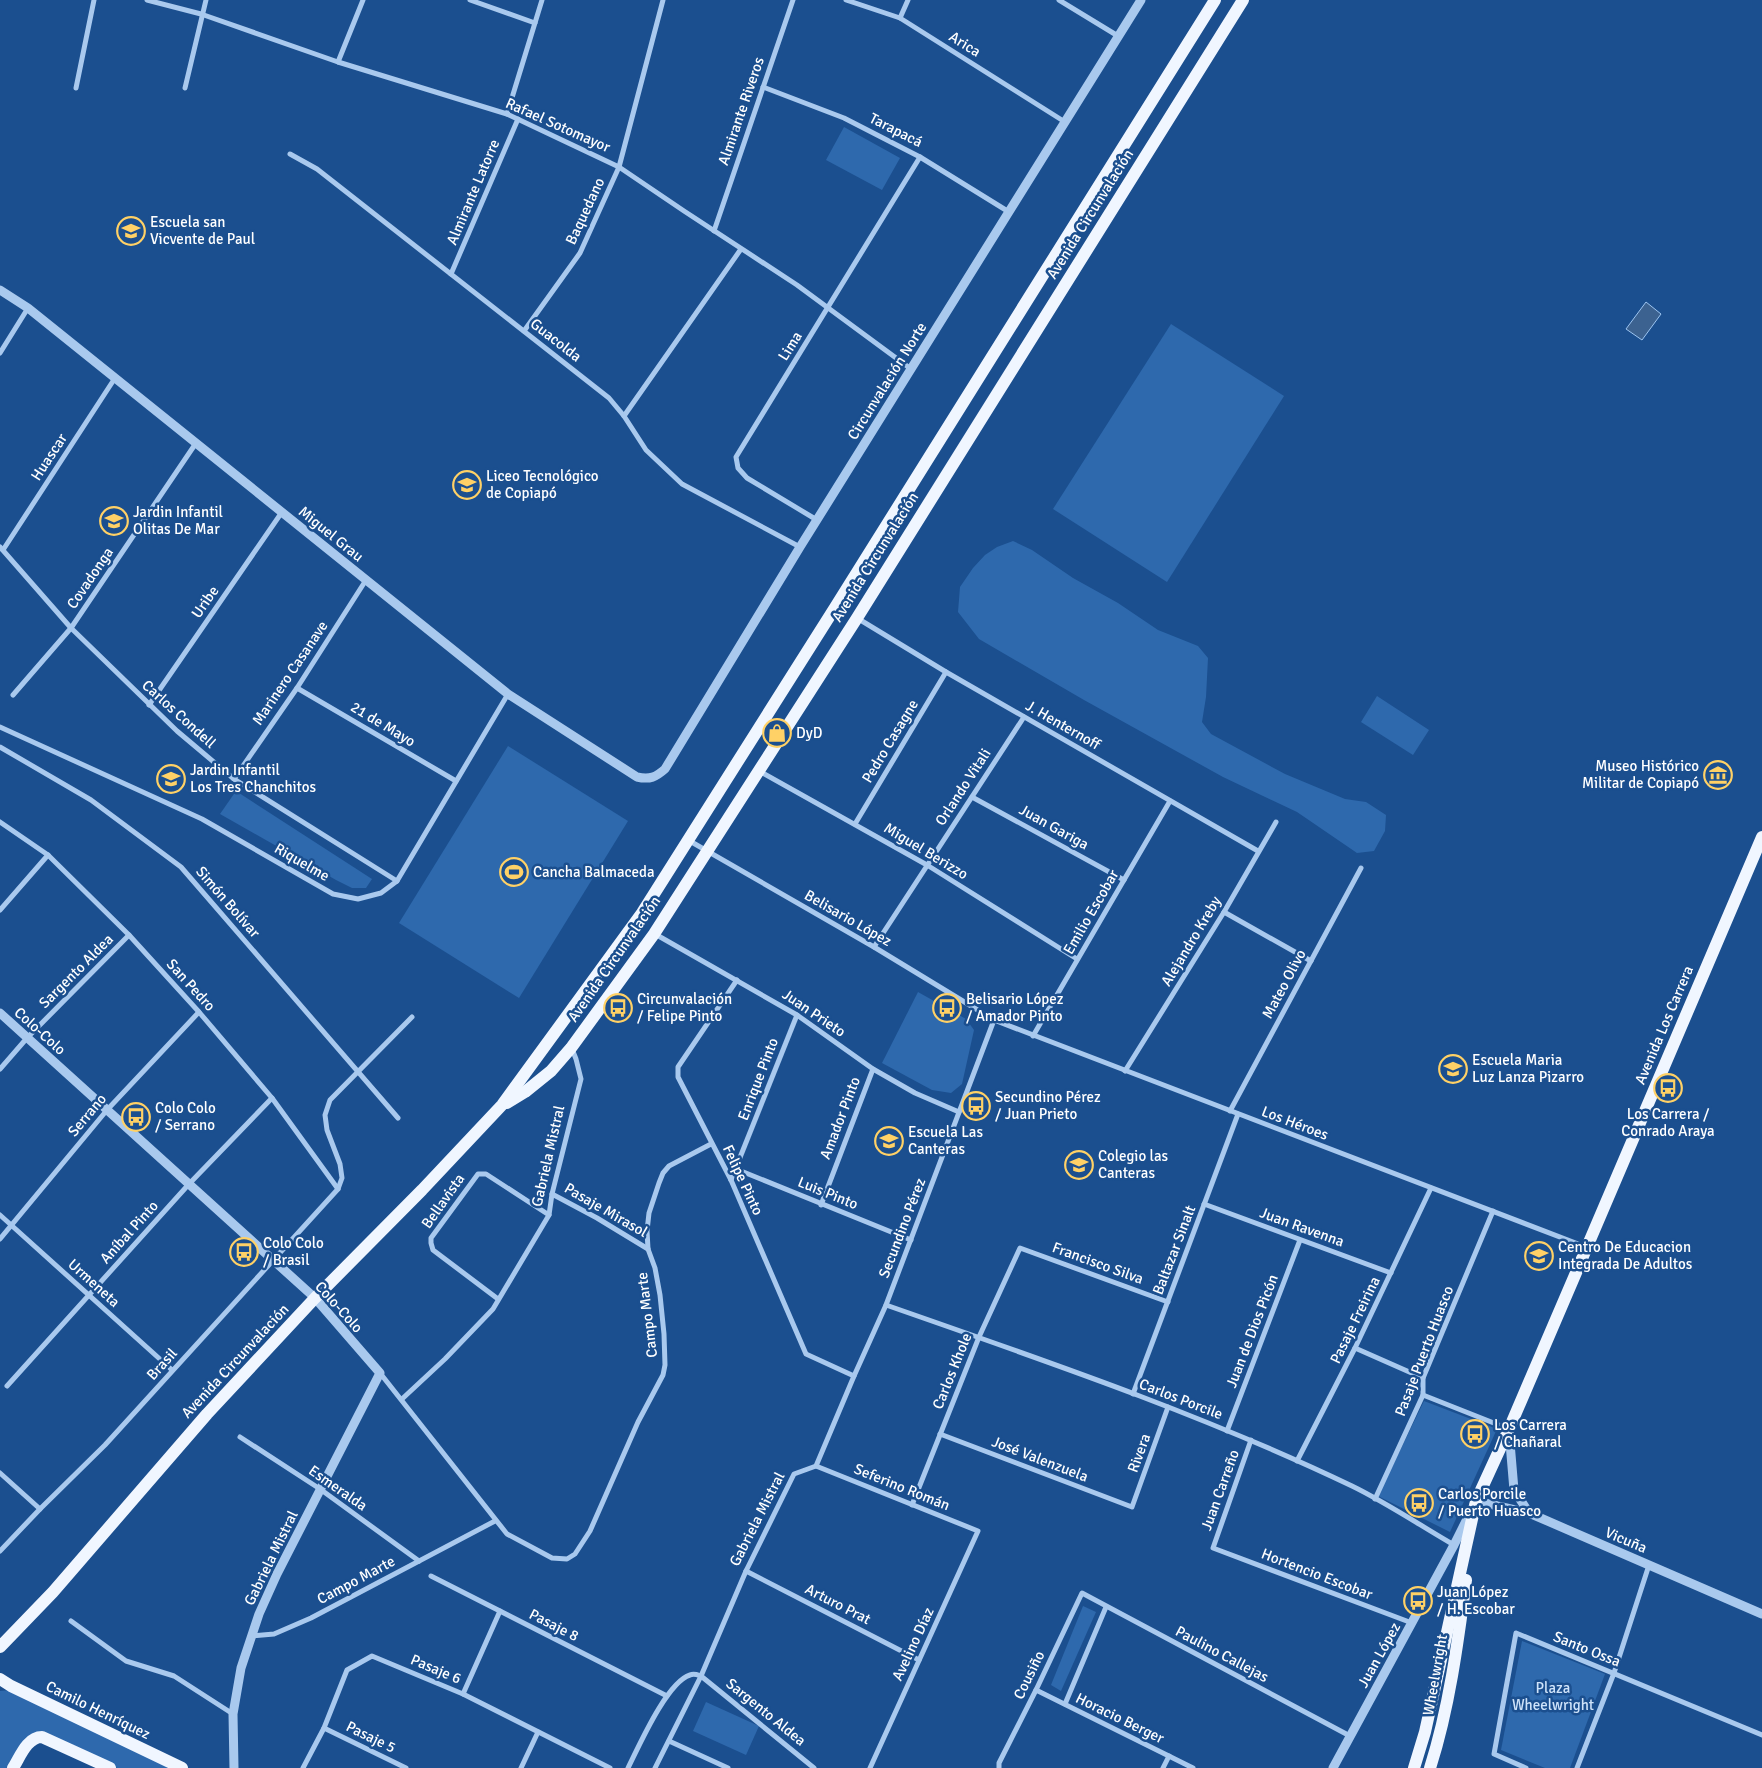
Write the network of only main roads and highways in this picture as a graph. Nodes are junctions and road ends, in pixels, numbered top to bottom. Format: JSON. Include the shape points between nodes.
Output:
{"nodes":[{"id":1,"x":1215,"y":0,"type":"edge"},
{"id":2,"x":1244,"y":0,"type":"edge"},
{"id":3,"x":1762,"y":838,"type":"edge"},
{"id":4,"x":502,"y":1105,"type":"junction"},
{"id":5,"x":1476,"y":1501,"type":"junction"},
{"id":6,"x":0,"y":1647,"type":"edge"},
{"id":7,"x":0,"y":1679,"type":"edge"},
{"id":8,"x":13,"y":1768,"type":"edge"},
{"id":9,"x":110,"y":1768,"type":"edge"},
{"id":10,"x":182,"y":1768,"type":"edge"},
{"id":11,"x":1414,"y":1768,"type":"edge"},
{"id":12,"x":1430,"y":1768,"type":"edge"}],
"edges":[{"from":1,"to":4,"type":"main road","name":"Avenida Circunvalación","via":[[636,921]]},
{"from":2,"to":4,"type":"main road","name":"Avenida Circunvalación","via":[[857,618],[654,934],[551,1071]]},
{"from":3,"to":5,"type":"main road","name":"Avenida Los Carrera"},
{"from":4,"to":6,"type":"main road","name":"Avenida Circunvalación","via":[[207,1414],[53,1592]]},
{"from":5,"to":11,"type":"main road","name":"Wheelwright","via":[[1425,1732]]},
{"from":5,"to":12,"type":"main road","name":"Wheelwright","via":[[1460,1625],[1439,1739]]},
{"from":7,"to":10,"type":"main road","name":"Camilo Henríquez"},
{"from":8,"to":9,"type":"main road","via":[[30,1741],[38,1736]]}]}
